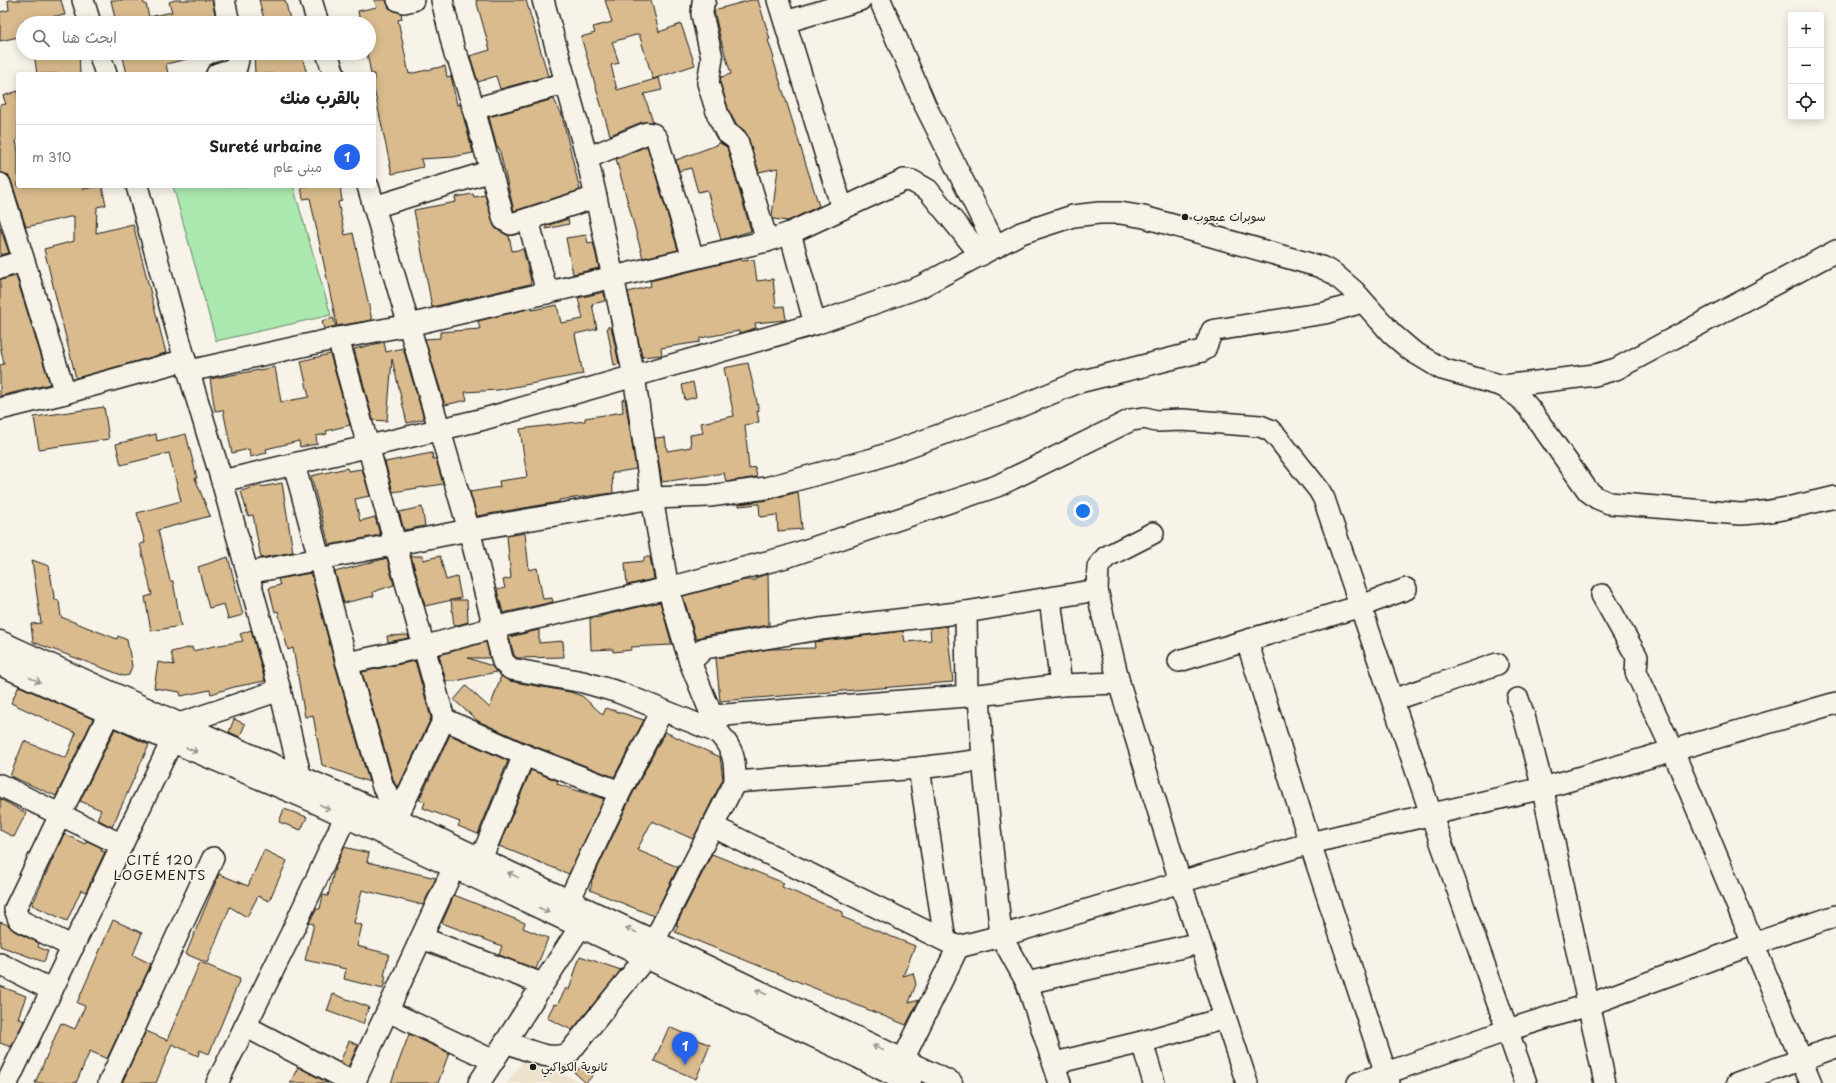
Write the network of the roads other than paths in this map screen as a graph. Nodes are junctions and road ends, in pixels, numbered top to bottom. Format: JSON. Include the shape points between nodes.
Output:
{"nodes":[{"id":1,"x":83,"y":0,"type":"edge"},
{"id":2,"x":224,"y":0,"type":"edge"},
{"id":3,"x":311,"y":0,"type":"edge"},
{"id":4,"x":398,"y":0,"type":"edge"},
{"id":5,"x":413,"y":0,"type":"edge"},
{"id":6,"x":442,"y":0,"type":"edge"},
{"id":7,"x":542,"y":0,"type":"edge"},
{"id":8,"x":705,"y":0,"type":"edge"},
{"id":9,"x":778,"y":0,"type":"edge"},
{"id":10,"x":860,"y":0,"type":"edge"},
{"id":11,"x":880,"y":0,"type":"edge"},
{"id":12,"x":88,"y":16,"type":"edge"},
{"id":13,"x":227,"y":16,"type":"edge"},
{"id":14,"x":316,"y":16,"type":"edge"},
{"id":15,"x":785,"y":22,"type":"junction"},
{"id":16,"x":101,"y":60,"type":"edge"},
{"id":17,"x":238,"y":60,"type":"edge"},
{"id":18,"x":329,"y":60,"type":"edge"},
{"id":19,"x":105,"y":72,"type":"edge"},
{"id":20,"x":223,"y":72,"type":"edge"},
{"id":21,"x":333,"y":72,"type":"edge"},
{"id":22,"x":566,"y":83,"type":"junction"},
{"id":23,"x":474,"y":109,"type":"junction"},
{"id":24,"x":587,"y":158,"type":"junction"},
{"id":25,"x":490,"y":171,"type":"junction"},
{"id":26,"x":138,"y":188,"type":"edge"},
{"id":27,"x":369,"y":188,"type":"edge"},
{"id":28,"x":2,"y":194,"type":"edge"},
{"id":29,"x":596,"y":197,"type":"junction"},
{"id":30,"x":374,"y":207,"type":"junction"},
{"id":31,"x":842,"y":208,"type":"junction"},
{"id":32,"x":528,"y":219,"type":"junction"},
{"id":33,"x":790,"y":233,"type":"junction"},
{"id":34,"x":767,"y":241,"type":"junction"},
{"id":35,"x":989,"y":251,"type":"junction"},
{"id":36,"x":1836,"y":251,"type":"edge"},
{"id":37,"x":693,"y":258,"type":"junction"},
{"id":38,"x":23,"y":261,"type":"junction"},
{"id":39,"x":0,"y":268,"type":"edge"},
{"id":40,"x":612,"y":278,"type":"junction"},
{"id":41,"x":547,"y":293,"type":"junction"},
{"id":42,"x":1362,"y":302,"type":"junction"},
{"id":43,"x":815,"y":324,"type":"junction"},
{"id":44,"x":409,"y":325,"type":"junction"},
{"id":45,"x":338,"y":338,"type":"junction"},
{"id":46,"x":187,"y":365,"type":"junction"},
{"id":47,"x":634,"y":376,"type":"junction"},
{"id":48,"x":1503,"y":386,"type":"junction"},
{"id":49,"x":65,"y":393,"type":"junction"},
{"id":50,"x":0,"y":409,"type":"edge"},
{"id":51,"x":439,"y":430,"type":"junction"},
{"id":52,"x":367,"y":446,"type":"junction"},
{"id":53,"x":294,"y":464,"type":"junction"},
{"id":54,"x":222,"y":481,"type":"junction"},
{"id":55,"x":1836,"y":497,"type":"edge"},
{"id":56,"x":652,"y":498,"type":"junction"},
{"id":57,"x":469,"y":530,"type":"junction"},
{"id":58,"x":1153,"y":533,"type":"dead end"},
{"id":59,"x":396,"y":545,"type":"junction"},
{"id":60,"x":318,"y":560,"type":"junction"},
{"id":61,"x":248,"y":573,"type":"junction"},
{"id":62,"x":668,"y":588,"type":"junction"},
{"id":63,"x":1406,"y":589,"type":"dead end"},
{"id":64,"x":1097,"y":590,"type":"junction"},
{"id":65,"x":1602,"y":595,"type":"dead end"},
{"id":66,"x":1050,"y":598,"type":"junction"},
{"id":67,"x":1362,"y":606,"type":"junction"},
{"id":68,"x":966,"y":612,"type":"junction"},
{"id":69,"x":493,"y":628,"type":"junction"},
{"id":70,"x":1247,"y":641,"type":"junction"},
{"id":71,"x":0,"y":642,"type":"edge"},
{"id":72,"x":423,"y":647,"type":"junction"},
{"id":73,"x":1179,"y":661,"type":"dead end"},
{"id":74,"x":347,"y":662,"type":"junction"},
{"id":75,"x":690,"y":662,"type":"junction"},
{"id":76,"x":0,"y":664,"type":"edge"},
{"id":77,"x":1497,"y":664,"type":"dead end"},
{"id":78,"x":1119,"y":683,"type":"junction"},
{"id":79,"x":1061,"y":685,"type":"junction"},
{"id":80,"x":280,"y":690,"type":"junction"},
{"id":81,"x":973,"y":695,"type":"junction"},
{"id":82,"x":1518,"y":699,"type":"dead end"},
{"id":83,"x":1393,"y":700,"type":"junction"},
{"id":84,"x":1836,"y":703,"type":"edge"},
{"id":85,"x":662,"y":711,"type":"junction"},
{"id":86,"x":109,"y":714,"type":"junction"},
{"id":87,"x":444,"y":719,"type":"junction"},
{"id":88,"x":716,"y":725,"type":"junction"},
{"id":89,"x":175,"y":733,"type":"junction"},
{"id":90,"x":1673,"y":751,"type":"junction"},
{"id":91,"x":524,"y":755,"type":"junction"},
{"id":92,"x":983,"y":760,"type":"junction"},
{"id":93,"x":919,"y":768,"type":"junction"},
{"id":94,"x":735,"y":782,"type":"junction"},
{"id":95,"x":0,"y":785,"type":"edge"},
{"id":96,"x":303,"y":787,"type":"junction"},
{"id":97,"x":1543,"y":788,"type":"junction"},
{"id":98,"x":620,"y":792,"type":"junction"},
{"id":99,"x":349,"y":808,"type":"junction"},
{"id":100,"x":60,"y":814,"type":"junction"},
{"id":101,"x":1431,"y":814,"type":"junction"},
{"id":102,"x":397,"y":816,"type":"junction"},
{"id":103,"x":712,"y":826,"type":"junction"},
{"id":104,"x":1310,"y":843,"type":"junction"},
{"id":105,"x":122,"y":845,"type":"junction"},
{"id":106,"x":213,"y":858,"type":"dead end"},
{"id":107,"x":481,"y":859,"type":"junction"},
{"id":108,"x":454,"y":867,"type":"junction"},
{"id":109,"x":1180,"y":881,"type":"junction"},
{"id":110,"x":569,"y":901,"type":"junction"},
{"id":111,"x":1836,"y":916,"type":"edge"},
{"id":112,"x":580,"y":927,"type":"junction"},
{"id":113,"x":1001,"y":936,"type":"junction"},
{"id":114,"x":422,"y":938,"type":"junction"},
{"id":115,"x":951,"y":943,"type":"junction"},
{"id":116,"x":1200,"y":943,"type":"junction"},
{"id":117,"x":1753,"y":944,"type":"junction"},
{"id":118,"x":73,"y":947,"type":"junction"},
{"id":119,"x":651,"y":950,"type":"junction"},
{"id":120,"x":0,"y":964,"type":"edge"},
{"id":121,"x":1027,"y":983,"type":"junction"},
{"id":122,"x":542,"y":984,"type":"junction"},
{"id":123,"x":52,"y":990,"type":"junction"},
{"id":124,"x":1588,"y":1005,"type":"junction"},
{"id":125,"x":388,"y":1011,"type":"junction"},
{"id":126,"x":1225,"y":1018,"type":"junction"},
{"id":127,"x":245,"y":1026,"type":"junction"},
{"id":128,"x":1508,"y":1030,"type":"junction"},
{"id":129,"x":506,"y":1042,"type":"junction"},
{"id":130,"x":1142,"y":1042,"type":"junction"},
{"id":131,"x":1836,"y":1047,"type":"edge"},
{"id":132,"x":1802,"y":1059,"type":"junction"},
{"id":133,"x":494,"y":1061,"type":"junction"},
{"id":134,"x":1055,"y":1063,"type":"junction"},
{"id":135,"x":900,"y":1076,"type":"edge"},
{"id":136,"x":1388,"y":1078,"type":"edge"},
{"id":137,"x":7,"y":1083,"type":"edge"},
{"id":138,"x":109,"y":1083,"type":"edge"},
{"id":139,"x":217,"y":1083,"type":"edge"},
{"id":140,"x":354,"y":1083,"type":"edge"},
{"id":141,"x":479,"y":1083,"type":"edge"},
{"id":142,"x":951,"y":1083,"type":"edge"},
{"id":143,"x":1060,"y":1083,"type":"edge"},
{"id":144,"x":1154,"y":1083,"type":"edge"},
{"id":145,"x":1247,"y":1083,"type":"edge"},
{"id":146,"x":1358,"y":1083,"type":"edge"},
{"id":147,"x":1526,"y":1083,"type":"edge"},
{"id":148,"x":1605,"y":1083,"type":"edge"},
{"id":149,"x":1737,"y":1083,"type":"edge"},
{"id":150,"x":1811,"y":1083,"type":"edge"}],
"edges":[{"from":1,"to":12,"type":"street"},
{"from":2,"to":13,"type":"street"},
{"from":3,"to":14,"type":"street"},
{"from":4,"to":5,"type":"street"},
{"from":6,"to":23,"type":"street","via":[[455,55]]},
{"from":7,"to":22,"type":"street"},
{"from":8,"to":34,"type":"street","via":[[702,14],[712,58],[708,83],[726,132],[737,140]]},
{"from":9,"to":15,"type":"street"},
{"from":10,"to":15,"type":"street"},
{"from":11,"to":35,"type":"street"},
{"from":15,"to":31,"type":"street"},
{"from":16,"to":19,"type":"street"},
{"from":17,"to":20,"type":"street","via":[[236,68]]},
{"from":18,"to":21,"type":"street"},
{"from":22,"to":23,"type":"street"},
{"from":22,"to":24,"type":"street"},
{"from":23,"to":25,"type":"street"},
{"from":24,"to":29,"type":"street"},
{"from":24,"to":37,"type":"street","via":[[647,133],[653,134],[657,139]]},
{"from":25,"to":30,"type":"street"},
{"from":25,"to":32,"type":"street","via":[[504,220],[511,224]]},
{"from":26,"to":46,"type":"street"},
{"from":27,"to":30,"type":"street"},
{"from":28,"to":38,"type":"street"},
{"from":29,"to":32,"type":"street"},
{"from":29,"to":40,"type":"street"},
{"from":30,"to":44,"type":"street"},
{"from":31,"to":33,"type":"street"},
{"from":31,"to":35,"type":"street","via":[[904,180],[912,181],[928,190]]},
{"from":32,"to":41,"type":"street"},
{"from":33,"to":34,"type":"street"},
{"from":33,"to":43,"type":"street"},
{"from":34,"to":37,"type":"street"},
{"from":35,"to":42,"type":"street","via":[[1022,233],[1073,216],[1099,212],[1120,213],[1163,222],[1321,267],[1333,273],[1354,291]]},
{"from":35,"to":43,"type":"street","via":[[920,287]]},
{"from":36,"to":48,"type":"street","via":[[1616,370]]},
{"from":37,"to":40,"type":"street"},
{"from":38,"to":39,"type":"street"},
{"from":38,"to":49,"type":"street"},
{"from":40,"to":41,"type":"street"},
{"from":40,"to":47,"type":"street"},
{"from":41,"to":44,"type":"street"},
{"from":42,"to":48,"type":"street","via":[[1412,351],[1442,369]]},
{"from":42,"to":56,"type":"street","via":[[1325,313],[1212,331],[1202,351],[1079,382],[1018,407],[873,459],[766,488],[710,496]]},
{"from":43,"to":47,"type":"street"},
{"from":44,"to":45,"type":"street"},
{"from":44,"to":51,"type":"street"},
{"from":45,"to":46,"type":"street"},
{"from":45,"to":52,"type":"street"},
{"from":46,"to":49,"type":"street"},
{"from":46,"to":54,"type":"street"},
{"from":47,"to":51,"type":"street"},
{"from":47,"to":56,"type":"street"},
{"from":48,"to":55,"type":"street","via":[[1529,408],[1588,491],[1609,503],[1756,514]]},
{"from":49,"to":50,"type":"street"},
{"from":51,"to":52,"type":"street"},
{"from":51,"to":57,"type":"street"},
{"from":52,"to":53,"type":"street"},
{"from":52,"to":59,"type":"street"},
{"from":53,"to":54,"type":"street"},
{"from":53,"to":60,"type":"street"},
{"from":54,"to":61,"type":"street"},
{"from":56,"to":57,"type":"street"},
{"from":56,"to":62,"type":"street"},
{"from":57,"to":59,"type":"street"},
{"from":57,"to":69,"type":"street"},
{"from":58,"to":64,"type":"street","via":[[1106,557],[1098,567]]},
{"from":59,"to":60,"type":"street"},
{"from":59,"to":72,"type":"street"},
{"from":60,"to":61,"type":"street"},
{"from":60,"to":74,"type":"street"},
{"from":61,"to":80,"type":"street"},
{"from":62,"to":67,"type":"street","via":[[786,557],[997,486],[1111,429],[1131,420],[1145,418],[1156,421],[1184,420],[1260,426],[1270,430],[1319,490]]},
{"from":62,"to":69,"type":"street"},
{"from":62,"to":75,"type":"street"},
{"from":63,"to":67,"type":"street"},
{"from":64,"to":66,"type":"street"},
{"from":64,"to":78,"type":"street"},
{"from":65,"to":90,"type":"street","via":[[1637,657],[1636,672]]},
{"from":66,"to":68,"type":"street"},
{"from":66,"to":79,"type":"street"},
{"from":67,"to":70,"type":"street"},
{"from":67,"to":83,"type":"street"},
{"from":68,"to":75,"type":"street","via":[[820,629],[705,648]]},
{"from":68,"to":81,"type":"street"},
{"from":69,"to":72,"type":"street"},
{"from":69,"to":85,"type":"street","via":[[502,662],[506,667],[590,684],[618,692]]},
{"from":70,"to":73,"type":"street"},
{"from":70,"to":104,"type":"street"},
{"from":71,"to":89,"type":"main road"},
{"from":72,"to":74,"type":"street"},
{"from":72,"to":87,"type":"street"},
{"from":74,"to":102,"type":"street","via":[[383,787]]},
{"from":75,"to":88,"type":"street"},
{"from":76,"to":86,"type":"main road","one_way":true},
{"from":77,"to":83,"type":"street"},
{"from":78,"to":79,"type":"street"},
{"from":78,"to":109,"type":"street"},
{"from":79,"to":81,"type":"street"},
{"from":80,"to":89,"type":"street"},
{"from":80,"to":96,"type":"street"},
{"from":81,"to":88,"type":"street"},
{"from":81,"to":92,"type":"street"},
{"from":82,"to":97,"type":"street"},
{"from":83,"to":101,"type":"street"},
{"from":84,"to":90,"type":"street"},
{"from":85,"to":88,"type":"street"},
{"from":85,"to":98,"type":"street"},
{"from":86,"to":89,"type":"main road"},
{"from":86,"to":100,"type":"street"},
{"from":87,"to":91,"type":"street"},
{"from":87,"to":102,"type":"street"},
{"from":88,"to":94,"type":"street","via":[[735,761]]},
{"from":89,"to":96,"type":"main road"},
{"from":89,"to":105,"type":"street"},
{"from":90,"to":97,"type":"street"},
{"from":90,"to":117,"type":"street"},
{"from":91,"to":98,"type":"street"},
{"from":91,"to":107,"type":"street"},
{"from":92,"to":93,"type":"street"},
{"from":92,"to":113,"type":"street"},
{"from":93,"to":94,"type":"street"},
{"from":93,"to":115,"type":"street"},
{"from":94,"to":103,"type":"street"},
{"from":95,"to":100,"type":"street"},
{"from":96,"to":99,"type":"main road"},
{"from":97,"to":101,"type":"street"},
{"from":97,"to":124,"type":"street"},
{"from":98,"to":110,"type":"street"},
{"from":99,"to":102,"type":"main road"},
{"from":99,"to":108,"type":"main road"},
{"from":99,"to":127,"type":"street"},
{"from":100,"to":105,"type":"street"},
{"from":100,"to":118,"type":"street","via":[[15,909],[19,920]]},
{"from":101,"to":104,"type":"street"},
{"from":101,"to":128,"type":"street"},
{"from":102,"to":107,"type":"main road"},
{"from":103,"to":115,"type":"street"},
{"from":103,"to":119,"type":"street"},
{"from":104,"to":109,"type":"street"},
{"from":104,"to":136,"type":"street"},
{"from":105,"to":118,"type":"street"},
{"from":106,"to":138,"type":"street"},
{"from":110,"to":107,"type":"main road","one_way":true},
{"from":108,"to":112,"type":"main road","one_way":true},
{"from":108,"to":114,"type":"street"},
{"from":109,"to":113,"type":"street"},
{"from":109,"to":116,"type":"street"},
{"from":119,"to":110,"type":"main road","one_way":true},
{"from":111,"to":117,"type":"street"},
{"from":112,"to":119,"type":"main road"},
{"from":112,"to":122,"type":"street"},
{"from":113,"to":115,"type":"street"},
{"from":113,"to":121,"type":"street"},
{"from":114,"to":122,"type":"street"},
{"from":114,"to":125,"type":"street"},
{"from":115,"to":135,"type":"street"},
{"from":116,"to":121,"type":"street"},
{"from":116,"to":126,"type":"street"},
{"from":117,"to":124,"type":"street"},
{"from":117,"to":132,"type":"street"},
{"from":118,"to":123,"type":"street"},
{"from":119,"to":129,"type":"street","via":[[569,1054],[550,1057]]},
{"from":119,"to":135,"type":"main road"},
{"from":120,"to":123,"type":"street"},
{"from":121,"to":134,"type":"street"},
{"from":122,"to":129,"type":"street"},
{"from":123,"to":137,"type":"street"},
{"from":124,"to":128,"type":"street"},
{"from":124,"to":148,"type":"street"},
{"from":125,"to":133,"type":"street"},
{"from":125,"to":140,"type":"street"},
{"from":126,"to":130,"type":"street"},
{"from":126,"to":145,"type":"street"},
{"from":127,"to":139,"type":"street"},
{"from":127,"to":140,"type":"street"},
{"from":128,"to":136,"type":"street"},
{"from":128,"to":147,"type":"street"},
{"from":129,"to":133,"type":"street"},
{"from":130,"to":134,"type":"street"},
{"from":130,"to":144,"type":"street"},
{"from":131,"to":132,"type":"street"},
{"from":132,"to":149,"type":"street"},
{"from":132,"to":150,"type":"street"},
{"from":133,"to":141,"type":"street"},
{"from":134,"to":143,"type":"street"},
{"from":135,"to":142,"type":"main road"},
{"from":136,"to":146,"type":"street"}]}
